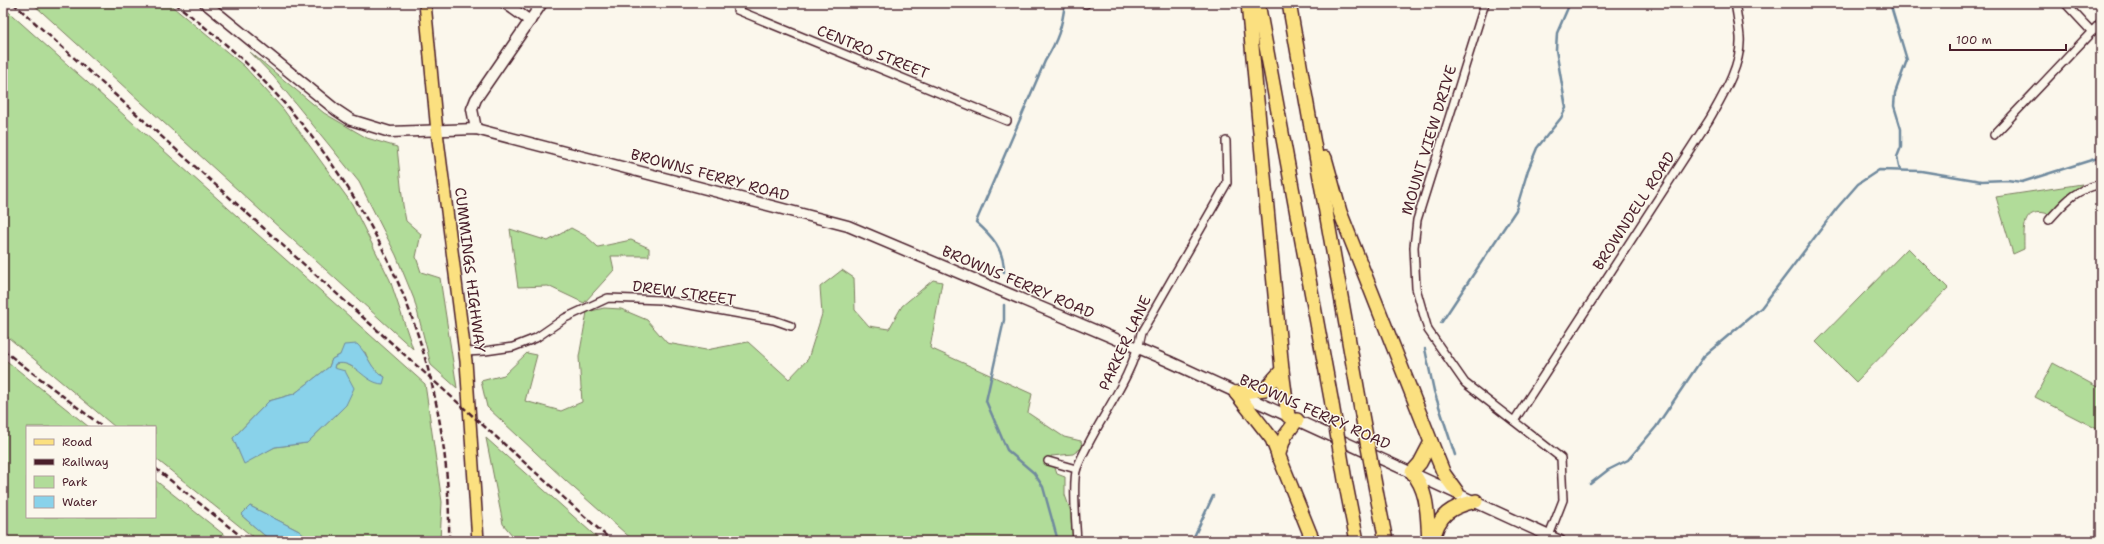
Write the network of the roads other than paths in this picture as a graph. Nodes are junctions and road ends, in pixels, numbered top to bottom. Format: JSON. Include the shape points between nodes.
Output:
{"nodes":[{"id":1,"x":205,"y":3,"type":"edge"},
{"id":2,"x":425,"y":3,"type":"edge"},
{"id":3,"x":505,"y":3,"type":"edge"},
{"id":4,"x":542,"y":3,"type":"edge"},
{"id":5,"x":741,"y":3,"type":"edge"},
{"id":6,"x":1248,"y":3,"type":"edge"},
{"id":7,"x":1258,"y":3,"type":"edge"},
{"id":8,"x":1289,"y":3,"type":"edge"},
{"id":9,"x":1485,"y":3,"type":"edge"},
{"id":10,"x":1735,"y":3,"type":"edge"},
{"id":11,"x":2065,"y":3,"type":"edge"},
{"id":12,"x":530,"y":21,"type":"junction"},
{"id":13,"x":2101,"y":22,"type":"edge"},
{"id":14,"x":2092,"y":32,"type":"junction"},
{"id":15,"x":1007,"y":121,"type":"dead end"},
{"id":16,"x":476,"y":129,"type":"junction"},
{"id":17,"x":1312,"y":129,"type":"junction"},
{"id":18,"x":438,"y":132,"type":"junction"},
{"id":19,"x":1994,"y":136,"type":"dead end"},
{"id":20,"x":1226,"y":141,"type":"dead end"},
{"id":21,"x":2101,"y":184,"type":"edge"},
{"id":22,"x":2049,"y":220,"type":"dead end"},
{"id":23,"x":791,"y":326,"type":"dead end"},
{"id":24,"x":1138,"y":348,"type":"junction"},
{"id":25,"x":465,"y":352,"type":"junction"},
{"id":26,"x":1282,"y":370,"type":"junction"},
{"id":27,"x":1236,"y":393,"type":"junction"},
{"id":28,"x":1293,"y":418,"type":"junction"},
{"id":29,"x":1514,"y":421,"type":"junction"},
{"id":30,"x":1431,"y":442,"type":"junction"},
{"id":31,"x":1278,"y":456,"type":"junction"},
{"id":32,"x":1048,"y":461,"type":"dead end"},
{"id":33,"x":1076,"y":469,"type":"junction"},
{"id":34,"x":1412,"y":472,"type":"junction"},
{"id":35,"x":1457,"y":492,"type":"junction"},
{"id":36,"x":1476,"y":501,"type":"junction"},
{"id":37,"x":1548,"y":539,"type":"edge"},
{"id":38,"x":478,"y":541,"type":"edge"},
{"id":39,"x":1077,"y":541,"type":"edge"},
{"id":40,"x":1313,"y":541,"type":"edge"},
{"id":41,"x":1357,"y":541,"type":"edge"},
{"id":42,"x":1386,"y":541,"type":"edge"},
{"id":43,"x":1429,"y":541,"type":"edge"},
{"id":44,"x":1433,"y":541,"type":"edge"},
{"id":45,"x":1560,"y":541,"type":"edge"}],
"edges":[{"from":1,"to":18,"type":"street","name":"BROWNS FERRY ROAD","via":[[351,120],[390,132]]},
{"from":2,"to":18,"type":"main road","name":"CUMMINGS HIGHWAY"},
{"from":3,"to":12,"type":"street"},
{"from":4,"to":12,"type":"street"},
{"from":5,"to":15,"type":"street","name":"CENTRO STREET","via":[[736,10]]},
{"from":6,"to":26,"type":"highway"},
{"from":7,"to":41,"type":"highway","bridge":true},
{"from":8,"to":17,"type":"highway"},
{"from":9,"to":29,"type":"street","name":"MOUNT VIEW DRIVE","via":[[1422,204],[1414,247],[1414,268],[1416,288],[1428,330],[1465,383]]},
{"from":10,"to":29,"type":"street","name":"BROWNDELL ROAD","via":[[1740,38],[1735,68],[1722,97]]},
{"from":11,"to":14,"type":"street"},
{"from":12,"to":16,"type":"street","via":[[476,99],[472,109]]},
{"from":13,"to":14,"type":"street"},
{"from":14,"to":19,"type":"street"},
{"from":16,"to":18,"type":"street","name":"BROWNS FERRY ROAD","via":[[461,128]]},
{"from":16,"to":24,"type":"street","name":"BROWNS FERRY ROAD","via":[[848,226]]},
{"from":17,"to":30,"type":"highway","via":[[1322,148],[1340,212]]},
{"from":17,"to":42,"type":"highway","bridge":true},
{"from":18,"to":25,"type":"main road","name":"CUMMINGS HIGHWAY"},
{"from":20,"to":24,"type":"street","name":"PARKER LANE","via":[[1227,183],[1141,332]]},
{"from":21,"to":22,"type":"street","via":[[2080,189]]},
{"from":23,"to":25,"type":"street","name":"DREW STREET","via":[[774,320],[662,300],[608,298],[565,318],[536,338],[513,347],[485,352]]},
{"from":24,"to":27,"type":"street","name":"BROWNS FERRY ROAD"},
{"from":24,"to":33,"type":"street","name":"PARKER LANE"},
{"from":25,"to":38,"type":"main road","name":"CUMMINGS HIGHWAY"},
{"from":26,"to":27,"type":"highway","via":[[1265,389]]},
{"from":26,"to":28,"type":"highway"},
{"from":27,"to":28,"type":"street","name":"BROWNS FERRY ROAD"},
{"from":27,"to":31,"type":"highway","via":[[1272,439]]},
{"from":28,"to":31,"type":"highway"},
{"from":28,"to":34,"type":"street","name":"BROWNS FERRY ROAD"},
{"from":29,"to":37,"type":"street","name":"MOUNT VIEW DRIVE","via":[[1561,458],[1563,500]]},
{"from":30,"to":34,"type":"highway"},
{"from":30,"to":35,"type":"highway","via":[[1444,474]]},
{"from":31,"to":40,"type":"highway"},
{"from":32,"to":33,"type":"street"},
{"from":33,"to":39,"type":"street","name":"PARKER LANE"},
{"from":34,"to":35,"type":"street","name":"BROWNS FERRY ROAD"},
{"from":34,"to":43,"type":"highway","via":[[1421,482],[1424,492]]},
{"from":35,"to":36,"type":"street","name":"BROWNS FERRY ROAD"},
{"from":36,"to":37,"type":"street","name":"BROWNS FERRY ROAD"},
{"from":36,"to":44,"type":"highway","via":[[1460,505],[1442,518],[1435,530]]},
{"from":37,"to":45,"type":"street","name":"BROWNS FERRY ROAD"}]}
